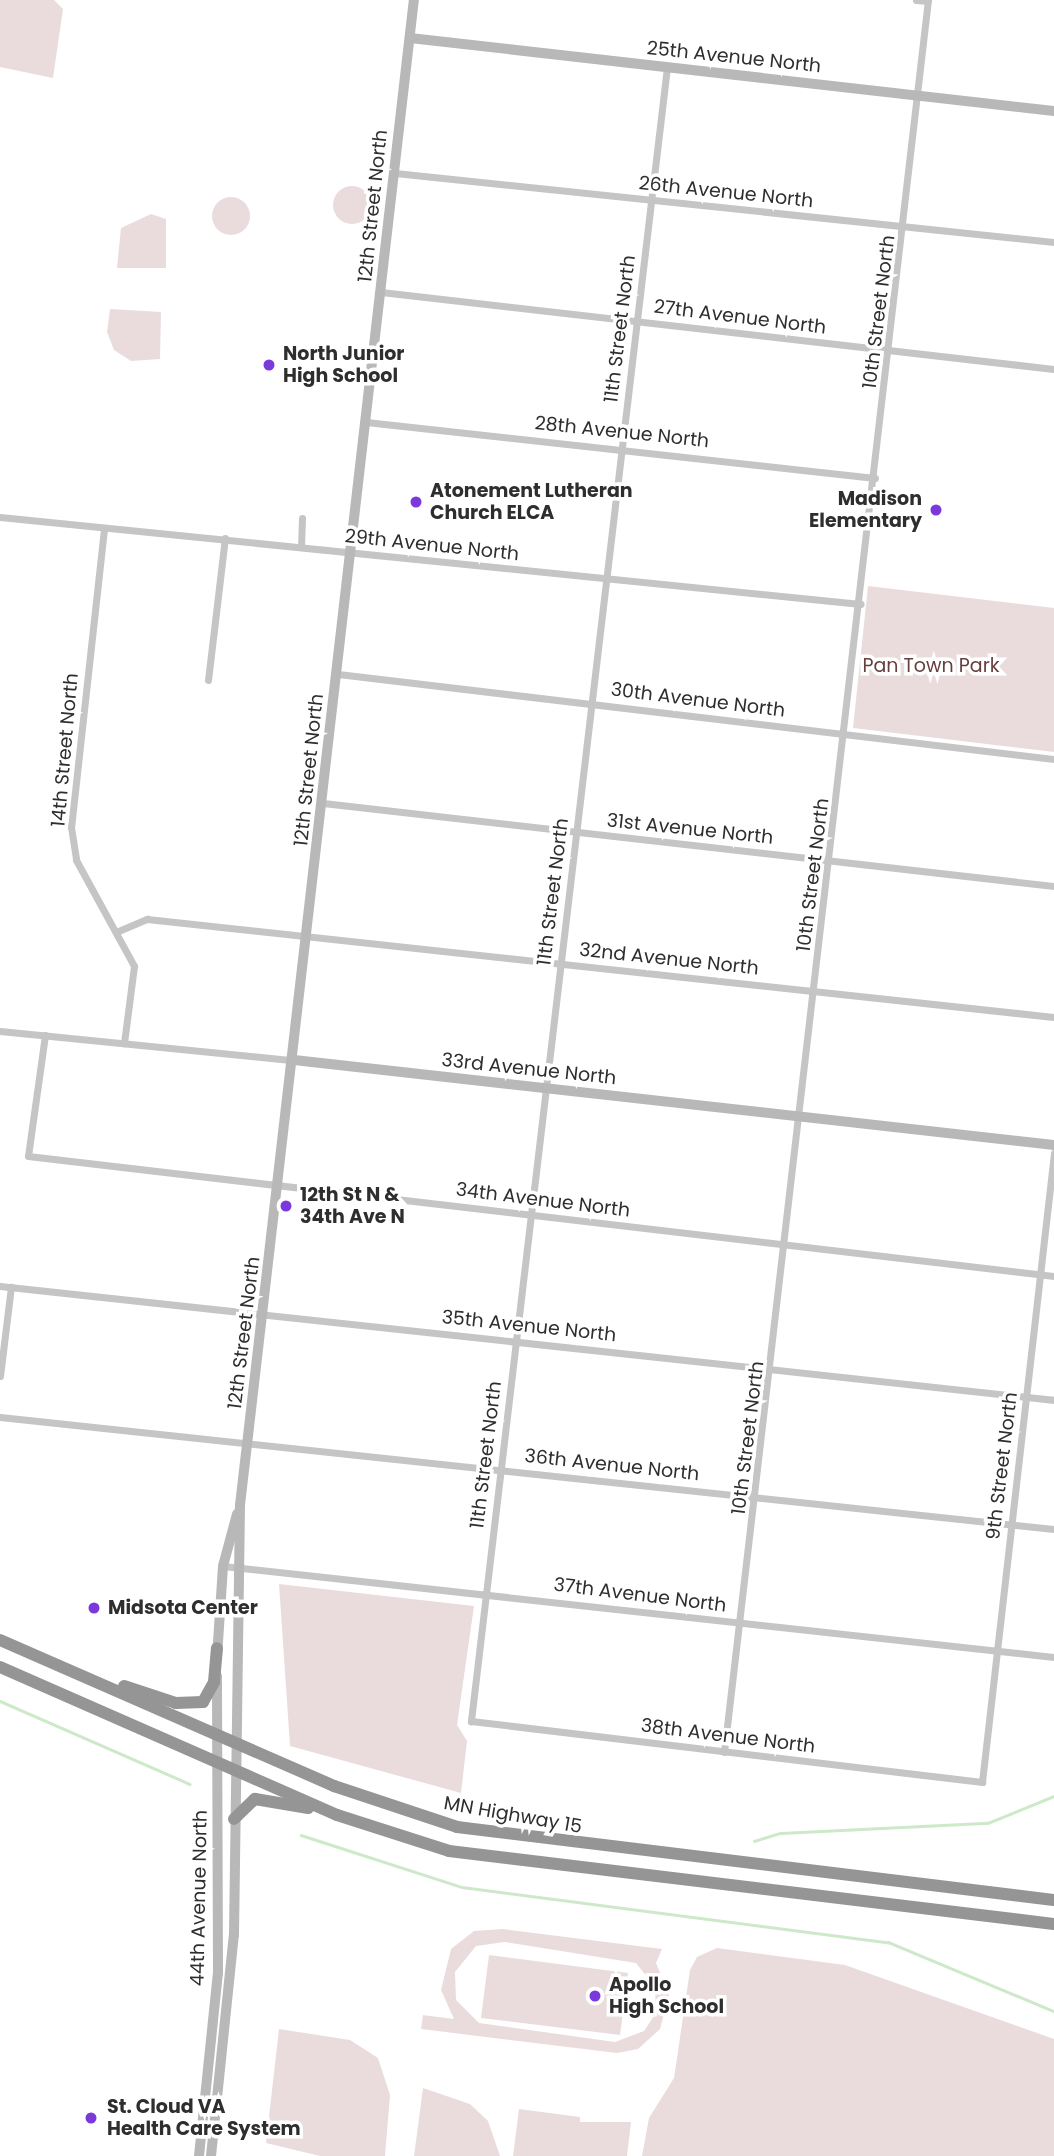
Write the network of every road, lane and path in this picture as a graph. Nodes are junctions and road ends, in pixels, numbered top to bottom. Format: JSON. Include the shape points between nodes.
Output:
{"nodes":[{"id":1,"x":414,"y":0,"type":"edge"},
{"id":2,"x":916,"y":0,"type":"edge"},
{"id":3,"x":928,"y":1,"type":"edge"},
{"id":4,"x":410,"y":38,"type":"junction"},
{"id":5,"x":667,"y":67,"type":"junction"},
{"id":6,"x":920,"y":95,"type":"junction"},
{"id":7,"x":1054,"y":111,"type":"edge"},
{"id":8,"x":394,"y":173,"type":"junction"},
{"id":9,"x":651,"y":200,"type":"junction"},
{"id":10,"x":904,"y":226,"type":"junction"},
{"id":11,"x":1054,"y":242,"type":"edge"},
{"id":12,"x":381,"y":292,"type":"junction"},
{"id":13,"x":636,"y":321,"type":"junction"},
{"id":14,"x":890,"y":351,"type":"junction"},
{"id":15,"x":1054,"y":369,"type":"edge"},
{"id":16,"x":366,"y":422,"type":"junction"},
{"id":17,"x":622,"y":447,"type":"junction"},
{"id":18,"x":875,"y":478,"type":"junction"},
{"id":19,"x":0,"y":516,"type":"edge"},
{"id":20,"x":302,"y":518,"type":"dead end"},
{"id":21,"x":104,"y":529,"type":"junction"},
{"id":22,"x":225,"y":538,"type":"junction"},
{"id":23,"x":301,"y":547,"type":"junction"},
{"id":24,"x":351,"y":554,"type":"junction"},
{"id":25,"x":606,"y":579,"type":"junction"},
{"id":26,"x":860,"y":604,"type":"junction"},
{"id":27,"x":338,"y":674,"type":"junction"},
{"id":28,"x":208,"y":680,"type":"dead end"},
{"id":29,"x":591,"y":703,"type":"junction"},
{"id":30,"x":846,"y":732,"type":"junction"},
{"id":31,"x":1054,"y":759,"type":"edge"},
{"id":32,"x":323,"y":803,"type":"junction"},
{"id":33,"x":576,"y":832,"type":"junction"},
{"id":34,"x":831,"y":861,"type":"junction"},
{"id":35,"x":1054,"y":886,"type":"edge"},
{"id":36,"x":116,"y":932,"type":"junction"},
{"id":37,"x":309,"y":936,"type":"junction"},
{"id":38,"x":561,"y":963,"type":"junction"},
{"id":39,"x":816,"y":991,"type":"junction"},
{"id":40,"x":1054,"y":1017,"type":"edge"},
{"id":41,"x":0,"y":1031,"type":"edge"},
{"id":42,"x":45,"y":1035,"type":"junction"},
{"id":43,"x":124,"y":1043,"type":"junction"},
{"id":44,"x":294,"y":1060,"type":"junction"},
{"id":45,"x":546,"y":1089,"type":"junction"},
{"id":46,"x":801,"y":1117,"type":"junction"},
{"id":47,"x":1054,"y":1146,"type":"edge"},
{"id":48,"x":1054,"y":1153,"type":"edge"},
{"id":49,"x":279,"y":1185,"type":"junction"},
{"id":50,"x":531,"y":1215,"type":"junction"},
{"id":51,"x":786,"y":1245,"type":"junction"},
{"id":52,"x":1040,"y":1274,"type":"junction"},
{"id":53,"x":1054,"y":1276,"type":"edge"},
{"id":54,"x":0,"y":1286,"type":"edge"},
{"id":55,"x":11,"y":1287,"type":"junction"},
{"id":56,"x":265,"y":1314,"type":"junction"},
{"id":57,"x":516,"y":1341,"type":"junction"},
{"id":58,"x":772,"y":1369,"type":"junction"},
{"id":59,"x":0,"y":1376,"type":"edge"},
{"id":60,"x":1026,"y":1397,"type":"junction"},
{"id":61,"x":1054,"y":1400,"type":"edge"},
{"id":62,"x":0,"y":1417,"type":"edge"},
{"id":63,"x":248,"y":1442,"type":"junction"},
{"id":64,"x":500,"y":1469,"type":"junction"},
{"id":65,"x":757,"y":1497,"type":"junction"},
{"id":66,"x":240,"y":1505,"type":"junction"},
{"id":67,"x":1011,"y":1524,"type":"junction"},
{"id":68,"x":1054,"y":1529,"type":"edge"},
{"id":69,"x":223,"y":1566,"type":"junction"},
{"id":70,"x":237,"y":1567,"type":"junction"},
{"id":71,"x":486,"y":1593,"type":"junction"},
{"id":72,"x":741,"y":1623,"type":"junction"},
{"id":73,"x":0,"y":1640,"type":"edge"},
{"id":74,"x":217,"y":1648,"type":"junction"},
{"id":75,"x":22,"y":1649,"type":"junction"},
{"id":76,"x":997,"y":1649,"type":"junction"},
{"id":77,"x":1054,"y":1657,"type":"edge"},
{"id":78,"x":0,"y":1667,"type":"edge"},
{"id":79,"x":471,"y":1721,"type":"joint"},
{"id":80,"x":217,"y":1735,"type":"junction"},
{"id":81,"x":234,"y":1743,"type":"junction"},
{"id":82,"x":724,"y":1752,"type":"junction"},
{"id":83,"x":217,"y":1760,"type":"junction"},
{"id":84,"x":234,"y":1768,"type":"junction"},
{"id":85,"x":982,"y":1782,"type":"joint"},
{"id":86,"x":337,"y":1815,"type":"junction"},
{"id":87,"x":234,"y":1819,"type":"junction"},
{"id":88,"x":1054,"y":1899,"type":"edge"},
{"id":89,"x":1054,"y":1924,"type":"edge"},
{"id":90,"x":198,"y":2156,"type":"edge"},
{"id":91,"x":211,"y":2156,"type":"edge"}],
"edges":[{"from":1,"to":4,"type":"street","name":"12th Street North"},
{"from":2,"to":3,"type":"street"},
{"from":3,"to":6,"type":"street","name":"10th Street North"},
{"from":4,"to":5,"type":"street","name":"25th Avenue North"},
{"from":4,"to":8,"type":"street","name":"12th Street North"},
{"from":5,"to":6,"type":"street","name":"25th Avenue North"},
{"from":5,"to":9,"type":"street","name":"11th Street North"},
{"from":6,"to":7,"type":"street","name":"25th Avenue North"},
{"from":6,"to":10,"type":"street","name":"10th Street North"},
{"from":8,"to":9,"type":"street","name":"26th Avenue North"},
{"from":8,"to":12,"type":"street","name":"12th Street North"},
{"from":9,"to":10,"type":"street","name":"26th Avenue North"},
{"from":9,"to":13,"type":"street","name":"11th Street North"},
{"from":10,"to":11,"type":"street","name":"26th Avenue North"},
{"from":10,"to":14,"type":"street","name":"10th Street North"},
{"from":12,"to":13,"type":"street","name":"27th Avenue North"},
{"from":12,"to":16,"type":"street","name":"12th Street North"},
{"from":13,"to":14,"type":"street","name":"27th Avenue North"},
{"from":13,"to":17,"type":"street","name":"11th Street North"},
{"from":14,"to":15,"type":"street","name":"27th Avenue North"},
{"from":14,"to":18,"type":"street","name":"10th Street North"},
{"from":16,"to":17,"type":"street","name":"28th Avenue North"},
{"from":16,"to":24,"type":"street","name":"12th Street North"},
{"from":17,"to":18,"type":"street","name":"28th Avenue North"},
{"from":17,"to":25,"type":"street","name":"11th Street North"},
{"from":18,"to":26,"type":"street","name":"10th Street North"},
{"from":19,"to":21,"type":"street","name":"29th Avenue North"},
{"from":20,"to":23,"type":"street"},
{"from":21,"to":22,"type":"street","name":"29th Avenue North"},
{"from":21,"to":36,"type":"street","name":"14th Street North","via":[[71,827],[76,860]]},
{"from":22,"to":23,"type":"street","name":"29th Avenue North"},
{"from":22,"to":28,"type":"street"},
{"from":23,"to":24,"type":"street","name":"29th Avenue North"},
{"from":24,"to":25,"type":"street","name":"29th Avenue North"},
{"from":24,"to":27,"type":"street","name":"12th Street North"},
{"from":25,"to":26,"type":"street","name":"29th Avenue North"},
{"from":25,"to":29,"type":"street","name":"11th Street North"},
{"from":26,"to":30,"type":"street","name":"10th Street North"},
{"from":27,"to":29,"type":"street","name":"30th Avenue North"},
{"from":27,"to":32,"type":"street","name":"12th Street North"},
{"from":29,"to":30,"type":"street","name":"30th Avenue North"},
{"from":29,"to":33,"type":"street","name":"11th Street North"},
{"from":30,"to":31,"type":"street","name":"30th Avenue North"},
{"from":30,"to":34,"type":"street","name":"10th Street North"},
{"from":32,"to":33,"type":"street","name":"31st Avenue North"},
{"from":32,"to":37,"type":"street","name":"12th Street North"},
{"from":33,"to":34,"type":"street","name":"31st Avenue North"},
{"from":33,"to":38,"type":"street","name":"11th Street North"},
{"from":34,"to":35,"type":"street","name":"31st Avenue North"},
{"from":34,"to":39,"type":"street","name":"10th Street North"},
{"from":36,"to":37,"type":"street","name":"32nd Avenue North","via":[[147,919]]},
{"from":36,"to":43,"type":"street","name":"14th Street North","via":[[134,966]]},
{"from":37,"to":38,"type":"street","name":"32nd Avenue North"},
{"from":37,"to":44,"type":"street","name":"12th Street North"},
{"from":38,"to":39,"type":"street","name":"32nd Avenue North"},
{"from":38,"to":45,"type":"street","name":"11th Street North"},
{"from":39,"to":40,"type":"street","name":"32nd Avenue North"},
{"from":39,"to":46,"type":"street","name":"10th Street North"},
{"from":41,"to":42,"type":"street","name":"33rd Avenue North"},
{"from":42,"to":43,"type":"street","name":"33rd Avenue North"},
{"from":42,"to":49,"type":"street","name":"34th Avenue North","via":[[28,1156]]},
{"from":43,"to":44,"type":"street","name":"33rd Avenue North"},
{"from":44,"to":45,"type":"street","name":"33rd Avenue North"},
{"from":44,"to":49,"type":"street","name":"12th Street North"},
{"from":45,"to":46,"type":"street","name":"33rd Avenue North"},
{"from":45,"to":50,"type":"street","name":"11th Street North"},
{"from":46,"to":47,"type":"street","name":"33rd Avenue North"},
{"from":46,"to":51,"type":"street","name":"10th Street North"},
{"from":48,"to":52,"type":"street","name":"9th Street North"},
{"from":49,"to":50,"type":"street","name":"34th Avenue North"},
{"from":49,"to":56,"type":"street","name":"12th Street North"},
{"from":50,"to":51,"type":"street","name":"34th Avenue North"},
{"from":50,"to":57,"type":"street","name":"11th Street North"},
{"from":51,"to":52,"type":"street","name":"34th Avenue North"},
{"from":51,"to":58,"type":"street","name":"10th Street North"},
{"from":52,"to":53,"type":"street","name":"34th Avenue North"},
{"from":52,"to":60,"type":"street","name":"9th Street North"},
{"from":54,"to":55,"type":"street","name":"35th Avenue North"},
{"from":55,"to":56,"type":"street","name":"35th Avenue North"},
{"from":55,"to":59,"type":"street"},
{"from":56,"to":57,"type":"street","name":"35th Avenue North"},
{"from":56,"to":63,"type":"street","name":"12th Street North"},
{"from":57,"to":58,"type":"street","name":"35th Avenue North"},
{"from":57,"to":64,"type":"street","name":"11th Street North"},
{"from":58,"to":60,"type":"street","name":"35th Avenue North"},
{"from":58,"to":65,"type":"street","name":"10th Street North"},
{"from":60,"to":61,"type":"street","name":"35th Avenue North"},
{"from":60,"to":67,"type":"street","name":"9th Street North"},
{"from":62,"to":63,"type":"street","name":"36th Avenue North"},
{"from":63,"to":64,"type":"street","name":"36th Avenue North"},
{"from":63,"to":66,"type":"street","name":"12th Street North"},
{"from":64,"to":65,"type":"street","name":"36th Avenue North"},
{"from":64,"to":71,"type":"street","name":"11th Street North"},
{"from":65,"to":67,"type":"street","name":"36th Avenue North"},
{"from":65,"to":72,"type":"street","name":"10th Street North"},
{"from":66,"to":69,"type":"street","name":"12th Street North"},
{"from":66,"to":70,"type":"street","name":"12th Street North"},
{"from":67,"to":68,"type":"street","name":"36th Avenue North"},
{"from":67,"to":76,"type":"street","name":"9th Street North"},
{"from":69,"to":70,"type":"street","name":"37th Avenue North"},
{"from":69,"to":74,"type":"street","name":"12th Street North"},
{"from":70,"to":71,"type":"street","name":"37th Avenue North"},
{"from":70,"to":81,"type":"street","name":"12th Street North"},
{"from":71,"to":72,"type":"street","name":"37th Avenue North"},
{"from":71,"to":79,"type":"street","name":"11th Street North"},
{"from":72,"to":76,"type":"street","name":"37th Avenue North"},
{"from":72,"to":82,"type":"street","name":"10th Street North"},
{"from":73,"to":75,"type":"highway","name":"MN Highway 15"},
{"from":74,"to":75,"type":"highway","via":[[211,1691],[202,1702],[187,1705]]},
{"from":74,"to":80,"type":"street","name":"12th Street North"},
{"from":75,"to":80,"type":"highway","name":"MN Highway 15"},
{"from":76,"to":77,"type":"street","name":"37th Avenue North"},
{"from":76,"to":85,"type":"street","name":"9th Street North"},
{"from":78,"to":83,"type":"highway"},
{"from":79,"to":82,"type":"street","name":"38th Avenue North"},
{"from":80,"to":81,"type":"highway","name":"MN Highway 15"},
{"from":80,"to":83,"type":"street","name":"44th Avenue North"},
{"from":81,"to":84,"type":"street","name":"12th Street North"},
{"from":81,"to":88,"type":"highway","name":"MN Highway 15","via":[[367,1800],[485,1833]]},
{"from":82,"to":85,"type":"street","name":"38th Avenue North"},
{"from":83,"to":84,"type":"highway"},
{"from":83,"to":90,"type":"street","name":"44th Avenue North","via":[[218,1973]]},
{"from":84,"to":86,"type":"highway"},
{"from":84,"to":87,"type":"street","name":"44th Avenue North"},
{"from":86,"to":87,"type":"highway","via":[[263,1798]]},
{"from":86,"to":89,"type":"highway","via":[[504,1861]]},
{"from":87,"to":91,"type":"street","name":"44th Avenue North","via":[[234,1935]]}]}
